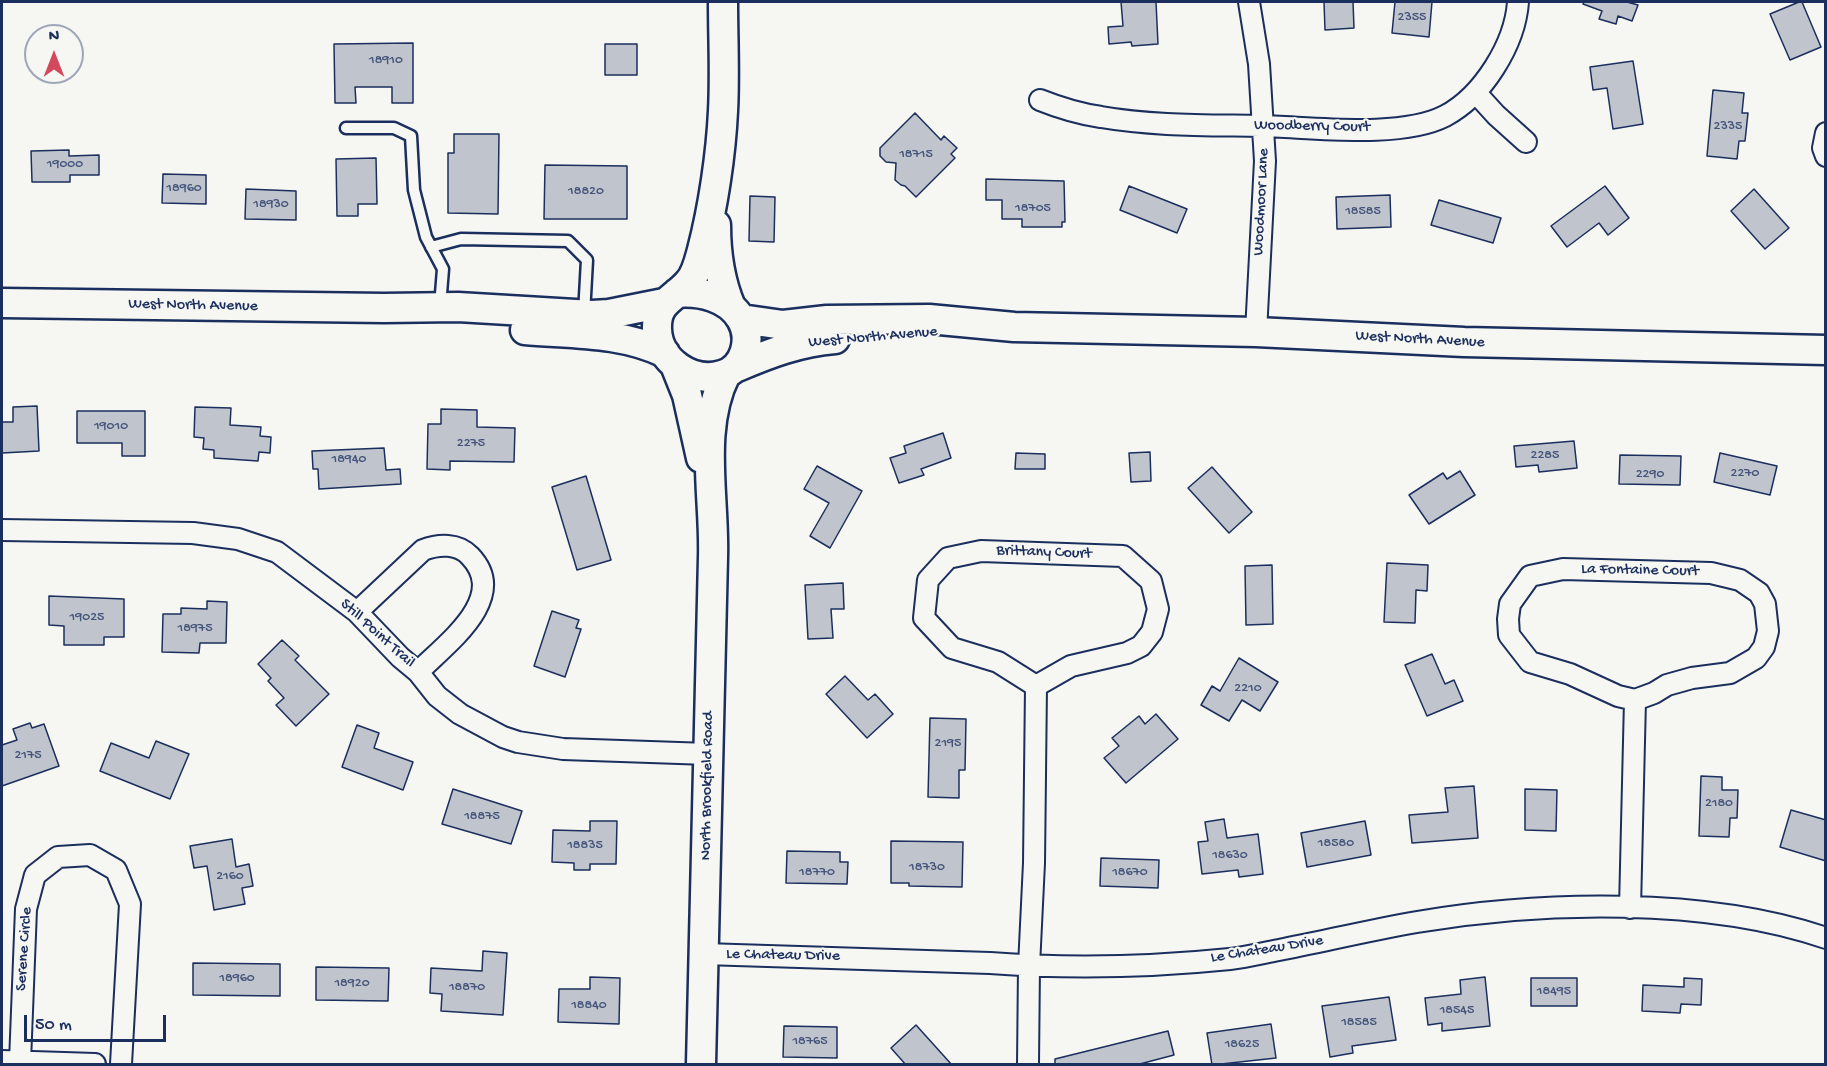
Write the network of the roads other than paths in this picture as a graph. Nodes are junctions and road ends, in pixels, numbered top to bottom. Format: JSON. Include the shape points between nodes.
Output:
{"nodes":[{"id":1,"x":723,"y":2,"type":"edge"},
{"id":2,"x":1250,"y":2,"type":"edge"},
{"id":3,"x":1518,"y":2,"type":"edge"},
{"id":4,"x":1476,"y":93,"type":"junction"},
{"id":5,"x":1040,"y":100,"type":"dead end"},
{"id":6,"x":1264,"y":126,"type":"junction"},
{"id":7,"x":346,"y":128,"type":"dead end"},
{"id":8,"x":1826,"y":133,"type":"edge"},
{"id":9,"x":1526,"y":142,"type":"dead end"},
{"id":10,"x":1826,"y":156,"type":"edge"},
{"id":11,"x":714,"y":183,"type":"junction"},
{"id":12,"x":431,"y":247,"type":"junction"},
{"id":13,"x":671,"y":298,"type":"junction"},
{"id":14,"x":2,"y":303,"type":"edge"},
{"id":15,"x":440,"y":306,"type":"junction"},
{"id":16,"x":384,"y":308,"type":"junction"},
{"id":17,"x":736,"y":313,"type":"junction"},
{"id":18,"x":584,"y":314,"type":"junction"},
{"id":19,"x":1014,"y":327,"type":"junction"},
{"id":20,"x":1256,"y":332,"type":"junction"},
{"id":21,"x":1826,"y":350,"type":"edge"},
{"id":22,"x":670,"y":359,"type":"junction"},
{"id":23,"x":732,"y":370,"type":"junction"},
{"id":24,"x":712,"y":507,"type":"junction"},
{"id":25,"x":2,"y":530,"type":"edge"},
{"id":26,"x":357,"y":612,"type":"junction"},
{"id":27,"x":418,"y":672,"type":"junction"},
{"id":28,"x":1036,"y":686,"type":"junction"},
{"id":29,"x":1635,"y":700,"type":"junction"},
{"id":30,"x":708,"y":754,"type":"junction"},
{"id":31,"x":1630,"y":908,"type":"junction"},
{"id":32,"x":1826,"y":938,"type":"edge"},
{"id":33,"x":704,"y":954,"type":"junction"},
{"id":34,"x":1029,"y":966,"type":"junction"},
{"id":35,"x":11,"y":1061,"type":"edge"},
{"id":36,"x":95,"y":1065,"type":"edge"},
{"id":37,"x":121,"y":1065,"type":"edge"},
{"id":38,"x":701,"y":1065,"type":"edge"},
{"id":39,"x":1028,"y":1065,"type":"edge"}],
"edges":[{"from":1,"to":11,"type":"main road","via":[[723,111]]},
{"from":2,"to":6,"type":"street","name":"Woodmoor Lane"},
{"from":3,"to":4,"type":"street","name":"Woodberry Court","via":[[1508,45]]},
{"from":4,"to":6,"type":"street","name":"Woodberry Court","via":[[1445,116],[1418,126]]},
{"from":4,"to":9,"type":"street"},
{"from":5,"to":6,"type":"street","name":"Woodberry Court","via":[[1102,118]]},
{"from":6,"to":20,"type":"street","name":"Woodmoor Lane"},
{"from":7,"to":12,"type":"lane","via":[[394,128],[411,136],[414,190]]},
{"from":8,"to":10,"type":"street"},
{"from":11,"to":13,"type":"main road","via":[[696,268],[690,282]]},
{"from":11,"to":17,"type":"main road","via":[[717,256],[724,291]]},
{"from":12,"to":15,"type":"lane","via":[[443,269]]},
{"from":12,"to":18,"type":"lane","via":[[461,239],[568,241],[587,260]]},
{"from":13,"to":17,"type":"main road","via":[[693,291],[715,297]]},
{"from":13,"to":18,"type":"main road","name":"West North Avenue","via":[[609,314]]},
{"from":13,"to":22,"type":"main road","via":[[657,319],[660,344]]},
{"from":14,"to":16,"type":"main road","name":"West North Avenue"},
{"from":15,"to":16,"type":"main road","name":"West North Avenue"},
{"from":15,"to":18,"type":"main road","name":"West North Avenue"},
{"from":16,"to":22,"type":"main road","name":"West North Avenue","via":[[520,330],[618,337],[633,340]]},
{"from":17,"to":19,"type":"main road","name":"West North Avenue","via":[[783,325],[827,320],[929,319]]},
{"from":17,"to":23,"type":"main road","via":[[746,338],[745,352]]},
{"from":19,"to":20,"type":"main road","name":"West North Avenue"},
{"from":19,"to":23,"type":"main road","name":"West North Avenue","via":[[820,340],[777,350]]},
{"from":20,"to":21,"type":"main road","name":"West North Avenue","via":[[1464,342]]},
{"from":22,"to":23,"type":"main road","via":[[695,376],[710,377]]},
{"from":22,"to":24,"type":"main road","name":"North Brookfield Road","via":[[687,395]]},
{"from":23,"to":24,"type":"main road","name":"North Brookfield Road","via":[[715,401]]},
{"from":24,"to":30,"type":"main road","name":"North Brookfield Road"},
{"from":25,"to":26,"type":"street","name":"Still Point Trail","via":[[193,533],[238,539],[277,552]]},
{"from":26,"to":27,"type":"street","name":"Still Point Trail"},
{"from":26,"to":27,"type":"street","via":[[423,549],[448,545],[464,549],[483,575],[480,604],[471,619]]},
{"from":27,"to":30,"type":"street","name":"Still Point Trail","via":[[437,696],[460,714],[518,742],[562,749]]},
{"from":28,"to":28,"type":"street","name":"Brittany Court","via":[[1071,666],[1127,653],[1141,646],[1152,632],[1158,609],[1151,581],[1123,556],[981,551],[948,558],[928,580],[924,618],[952,648],[998,662]]},
{"from":28,"to":34,"type":"street"},
{"from":29,"to":29,"type":"street","name":"La Fontaine Court","via":[[1667,685],[1730,673],[1756,658],[1768,631],[1765,604],[1759,593],[1740,580],[1711,573],[1563,569],[1530,576],[1510,604],[1508,619],[1509,635],[1530,662]]},
{"from":29,"to":31,"type":"street"},
{"from":30,"to":33,"type":"main road","name":"North Brookfield Road"},
{"from":31,"to":32,"type":"street","name":"Le Chateau Drive","via":[[1736,915]]},
{"from":31,"to":34,"type":"street","name":"Le Chateau Drive","via":[[1539,909],[1453,916],[1232,958],[1136,966]]},
{"from":33,"to":34,"type":"street","name":"Le Chateau Drive"},
{"from":33,"to":38,"type":"main road","name":"North Brookfield Road"},
{"from":34,"to":39,"type":"street"},
{"from":35,"to":36,"type":"street"},
{"from":35,"to":37,"type":"street","name":"Serene Circle","via":[[26,909],[35,875],[57,857],[90,855],[116,870],[130,904]]}]}
